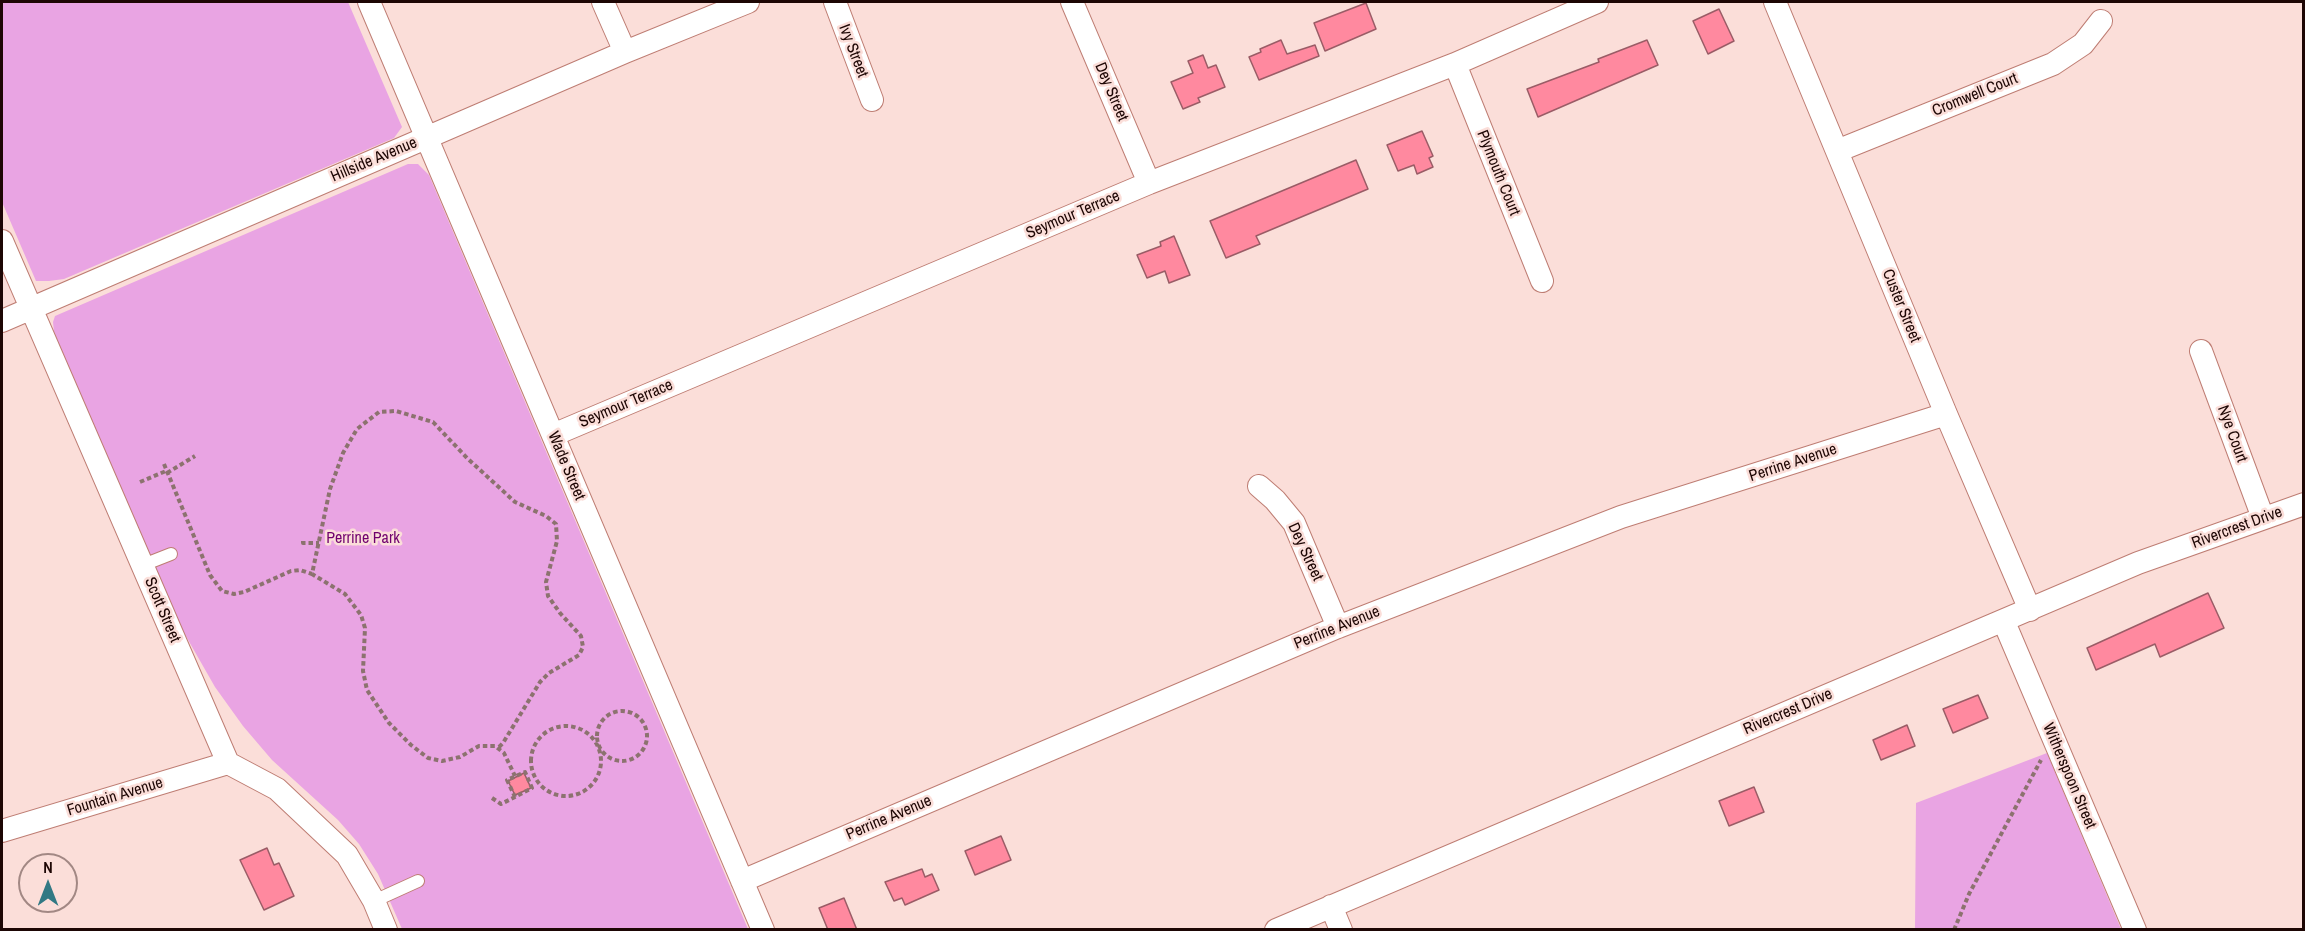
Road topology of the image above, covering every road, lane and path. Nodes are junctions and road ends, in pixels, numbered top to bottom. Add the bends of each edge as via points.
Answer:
1 (369, 2) edge
2 (603, 2) edge
3 (748, 2) edge
4 (835, 2) edge
5 (1072, 2) edge
6 (1597, 2) edge
7 (1775, 2) edge
8 (2101, 21) dead end
9 (625, 52) junction
10 (1455, 64) junction
11 (872, 100) dead end
12 (428, 137) junction
13 (1837, 151) junction
14 (1149, 183) junction
15 (2, 241) edge
16 (1542, 281) dead end
17 (30, 308) junction
18 (2, 321) edge
19 (2201, 351) dead end
20 (1946, 414) junction
21 (553, 435) junction
22 (195, 456) dead end
23 (164, 464) dead end
24 (167, 472) junction
25 (140, 482) dead end
26 (1259, 486) dead end
27 (2304, 504) edge
28 (2263, 518) junction
29 (303, 541) dead end
30 (319, 543) junction
31 (171, 554) dead end
32 (143, 565) junction
33 (312, 574) junction
34 (2030, 610) junction
35 (2004, 622) junction
36 (1338, 627) junction
37 (499, 747) junction
38 (599, 747) junction
39 (2042, 759) dead end
40 (228, 763) junction
41 (515, 776) junction
42 (535, 777) junction
43 (529, 780) junction
44 (514, 797) junction
45 (492, 798) dead end
46 (2, 831) edge
47 (418, 881) dead end
48 (742, 881) junction
49 (374, 901) junction
50 (1332, 906) junction
51 (386, 930) edge
52 (763, 930) edge
53 (1276, 930) edge
54 (1341, 930) edge
55 (1954, 930) edge
56 (2135, 930) edge

1 - 12 street, Wade Street
2 - 9 street
3 - 9 street, Hillside Avenue
4 - 11 street, Ivy Street
5 - 14 street, Dey Street
6 - 10 street, Seymour Terrace
7 - 13 street, Custer Street
8 - 13 street, Cromwell Court via 2083,44 2053,64
9 - 12 street, Hillside Avenue
10 - 14 street, Seymour Terrace
10 - 16 street, Plymouth Court
12 - 17 street, Hillside Avenue
12 - 21 street, Wade Street
13 - 20 street, Custer Street
14 - 21 street, Seymour Terrace
15 - 17 street, Scott Street
17 - 18 street, Hillside Avenue
17 - 32 street, Scott Street
19 - 28 street, Nye Court
20 - 34 street, Custer Street
20 - 36 street, Perrine Avenue via 1622,517
21 - 48 street, Wade Street
22 - 24 path
23 - 24 path
24 - 25 path
24 - 33 path via 210,575 222,591 244,592 291,571
26 - 36 street, Dey Street via 1294,523
27 - 28 street, Rivercrest Drive
28 - 34 street, Rivercrest Drive via 2138,563
29 - 30 path
30 - 33 path
30 - 37 path via 330,489 350,438 372,415 386,410 433,422 515,502 552,519 557,534 547,573 548,596 581,636 583,647 579,655 540,682
31 - 32 lane
32 - 40 street, Scott Street
33 - 37 path via 345,594 361,615 367,690 389,723 411,745 428,758 442,761 460,758 479,746
34 - 35 street, Rivercrest Drive
35 - 50 street, Rivercrest Drive
35 - 56 street, Witherspoon Street
36 - 48 street, Perrine Avenue
37 - 41 path
38 - 38 path via 600,724 618,711 639,717 646,727 645,749 637,757 616,761
38 - 42 path via 601,768 591,787 582,793 550,793
38 - 42 path via 584,730 573,726 551,729 542,735 531,755
39 - 55 path via 1974,883
40 - 46 street, Fountain Avenue
40 - 49 street via 277,789 347,855
41 - 43 path via 525,772
41 - 44 path via 507,780
42 - 43 path
43 - 44 path via 532,788
44 - 45 path via 501,804
47 - 49 lane
48 - 52 street, Wade Street
49 - 51 street
50 - 53 street, Rivercrest Drive
50 - 54 street

